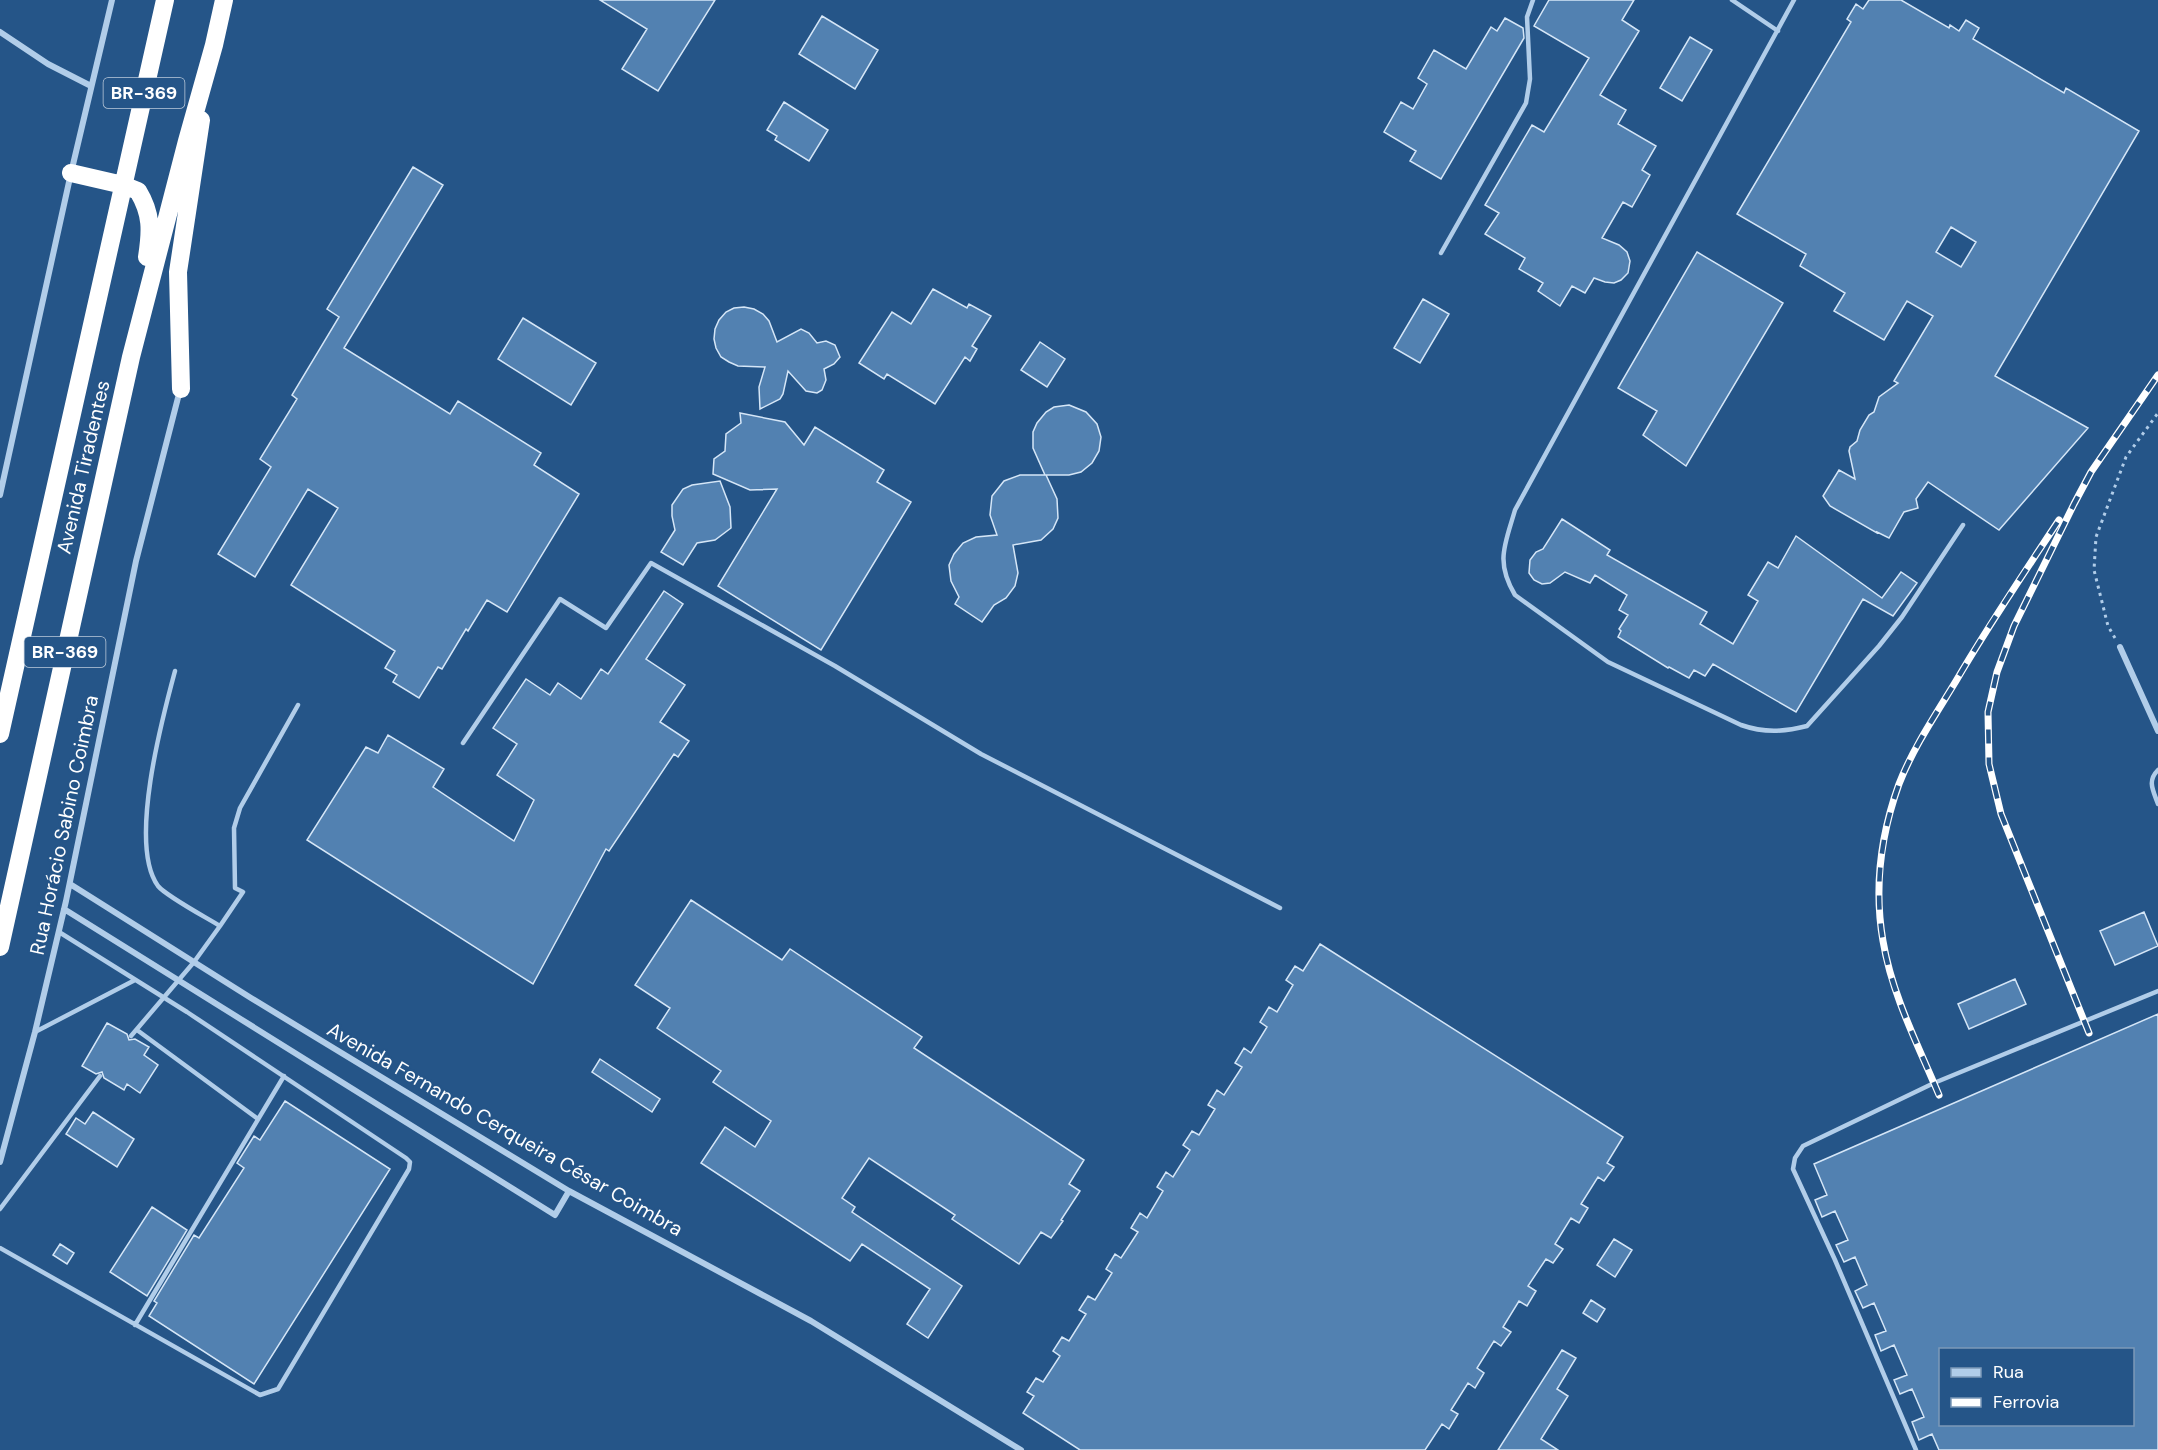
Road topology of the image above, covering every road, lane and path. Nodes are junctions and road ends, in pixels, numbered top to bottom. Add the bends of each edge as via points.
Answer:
1 (112, 0) edge
2 (165, 0) edge
3 (224, 0) edge
4 (1533, 0) edge
5 (1731, 0) edge
6 (1794, 0) edge
7 (1778, 31) junction
8 (0, 32) edge
9 (205, 78) junction
10 (91, 86) junction
11 (71, 173) junction
12 (123, 185) junction
13 (1441, 253) dead end
14 (131, 357) junction
15 (181, 389) joint
16 (2158, 413) edge
17 (0, 495) edge
18 (1963, 525) dead end
19 (2120, 647) joint
20 (175, 671) dead end
21 (298, 705) dead end
22 (2158, 731) edge
23 (0, 734) edge
24 (463, 743) dead end
25 (2158, 770) edge
26 (2158, 804) edge
27 (70, 884) junction
28 (1280, 908) dead end
29 (64, 909) junction
30 (220, 926) junction
31 (59, 932) junction
32 (0, 947) edge
33 (194, 962) junction
34 (135, 980) junction
35 (178, 980) junction
36 (2158, 991) edge
37 (164, 998) junction
38 (137, 1029) junction
39 (35, 1032) junction
40 (130, 1036) dead end
41 (100, 1076) dead end
42 (284, 1076) junction
43 (258, 1119) junction
44 (0, 1162) edge
45 (569, 1191) junction
46 (0, 1209) edge
47 (0, 1248) edge
48 (135, 1325) junction
49 (1021, 1450) edge
50 (1916, 1450) edge

1 - 10 street
2 - 12 highway, Avenida Tiradentes / BR-369
3 - 9 highway, Avenida Tiradentes / BR-369
4 - 13 lane via 1527,16 1530,79 1526,104
5 - 7 lane
6 - 7 lane
7 - 18 lane via 1515,510 1502,556 1506,580 1515,595 1608,662 1741,725 1756,730 1791,730 1807,726 1879,646
8 - 10 street via 48,64
9 - 14 highway, Avenida Tiradentes / BR-369
9 - 15 highway via 200,139 178,272
10 - 11 street
11 - 12 highway
11 - 17 street
12 - 14 highway via 138,191 149,214 150,237
12 - 23 highway, Avenida Tiradentes / BR-369
14 - 32 highway, Avenida Tiradentes / BR-369
15 - 27 street, Rua Horácio Sabino Coimbra via 136,561
16 - 19 path via 2126,457 2096,537 2094,570 2108,626
19 - 22 street
20 - 30 lane via 147,803 148,864 160,889
21 - 30 lane via 240,808 234,828 235,888 243,892
24 - 28 lane via 560,599 606,628 651,563 835,666 981,754
25 - 26 lane via 2151,786
27 - 29 street, Rua Horácio Sabino Coimbra
27 - 33 street, Avenida Fernando Cerqueira César Coimbra
29 - 31 street, Rua Horácio Sabino Coimbra
29 - 35 street
30 - 33 lane
31 - 34 lane
31 - 39 street, Rua Horácio Sabino Coimbra
33 - 35 lane
33 - 45 street, Avenida Fernando Cerqueira César Coimbra
34 - 37 lane
34 - 39 lane
35 - 37 lane
35 - 45 street via 555,1215
36 - 50 lane via 1935,1083 1803,1146 1795,1158 1793,1169
37 - 38 lane
37 - 42 lane
38 - 40 lane
38 - 43 lane
39 - 44 street, Rua Horácio Sabino Coimbra
41 - 46 lane
42 - 43 lane
42 - 48 lane via 410,1162 290,1369 278,1389 260,1395
43 - 48 lane
45 - 49 street, Avenida Fernando Cerqueira César Coimbra via 811,1322
47 - 48 lane

